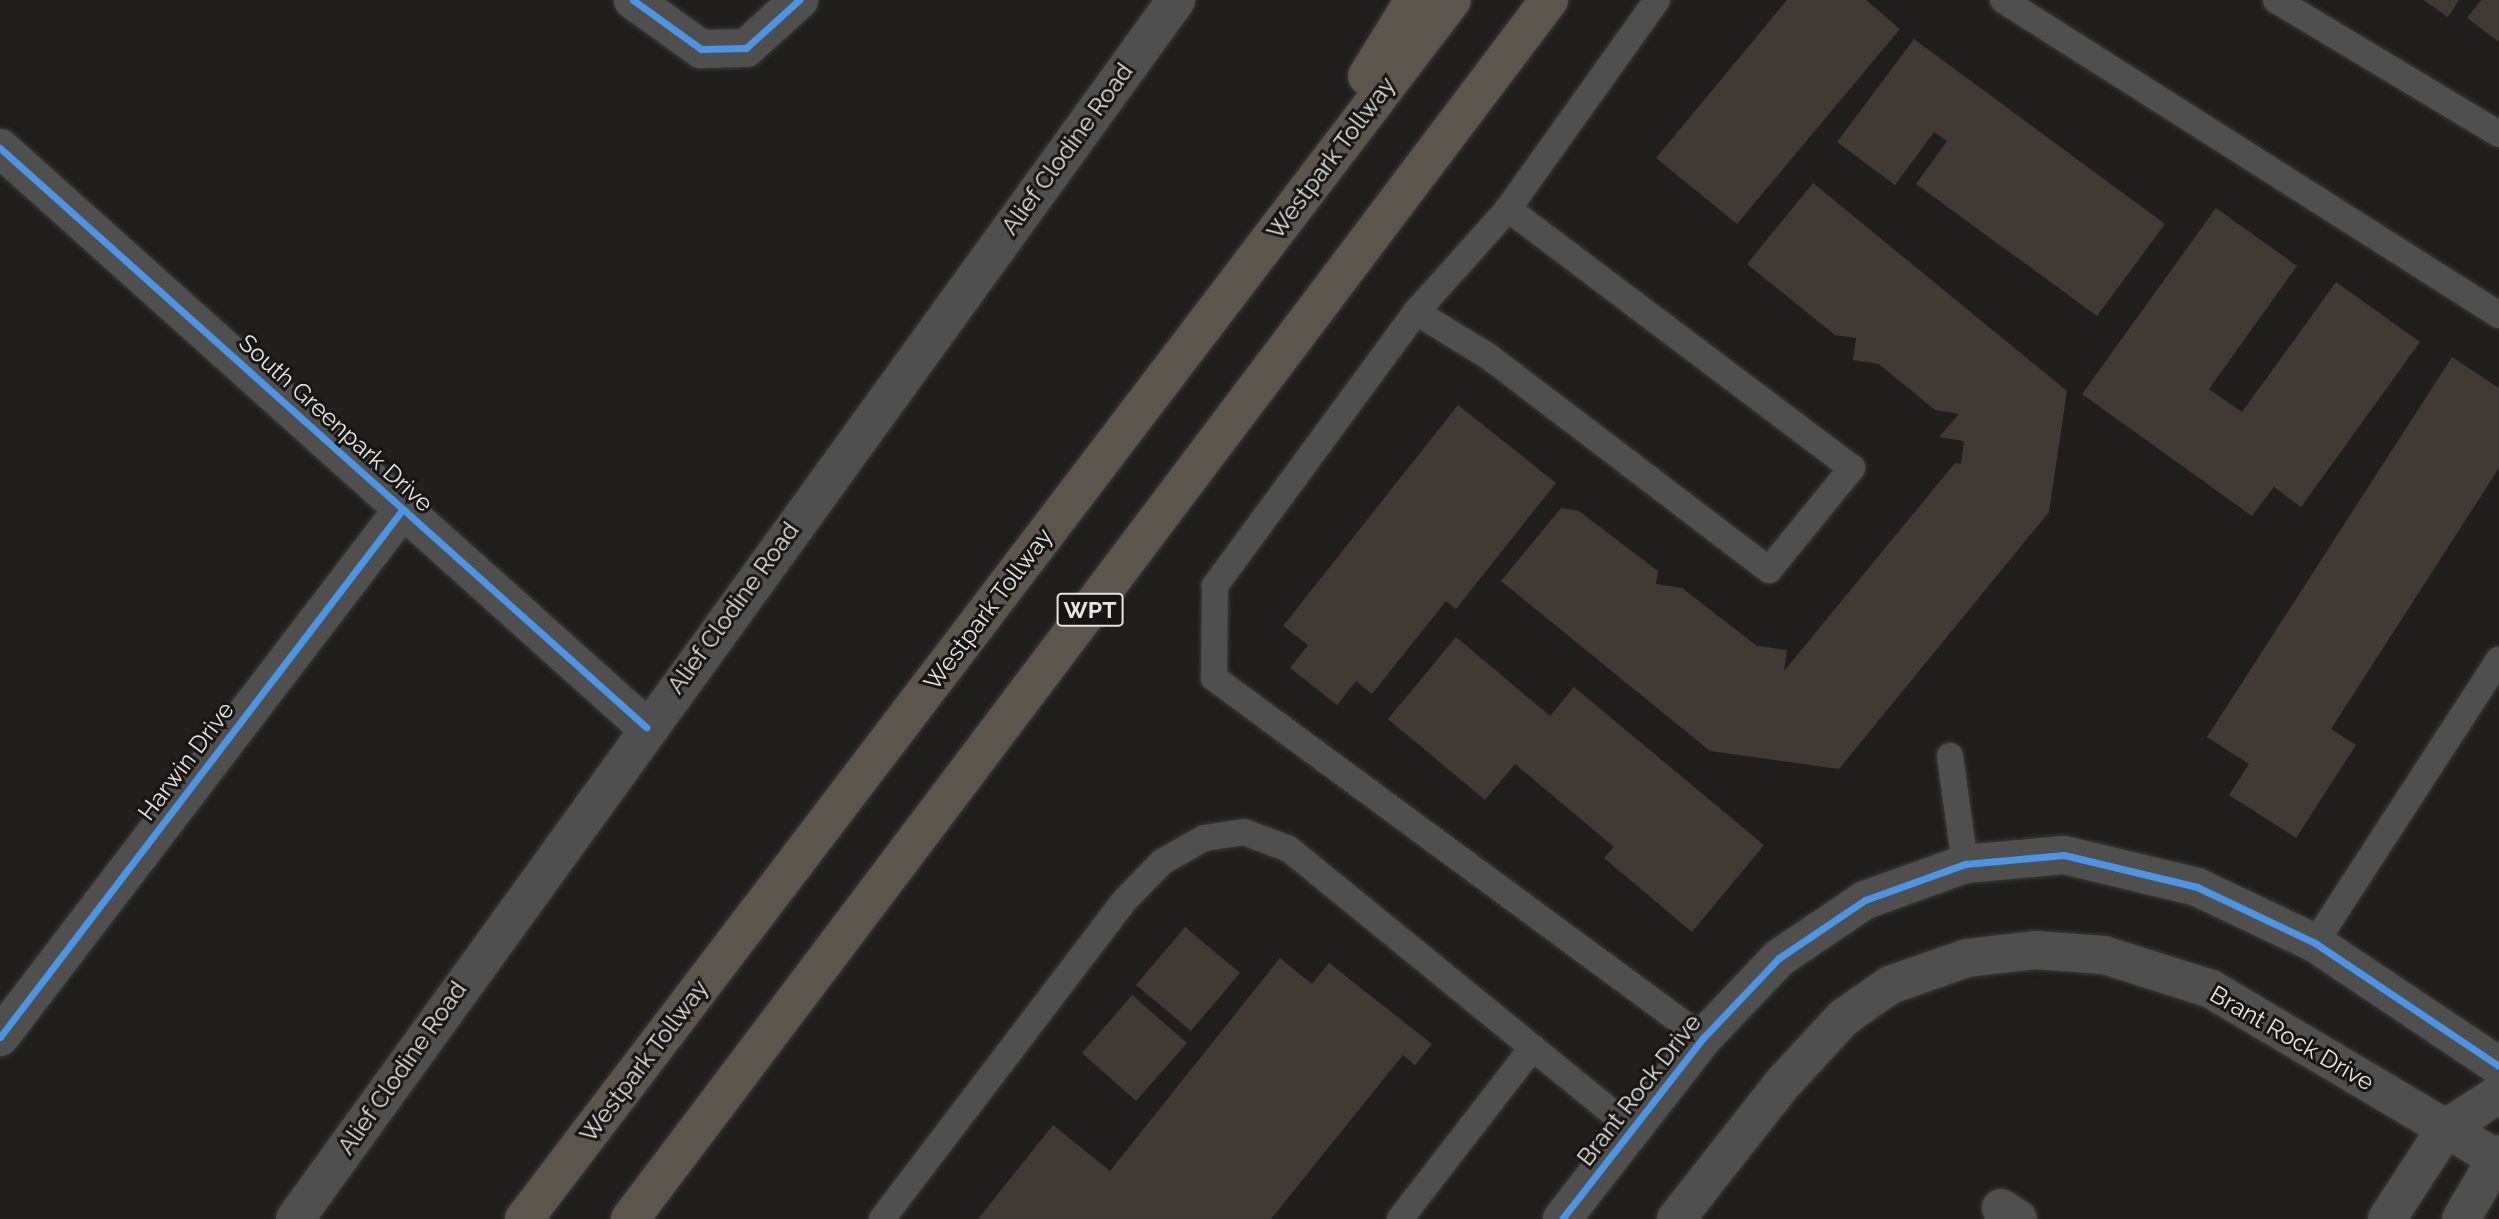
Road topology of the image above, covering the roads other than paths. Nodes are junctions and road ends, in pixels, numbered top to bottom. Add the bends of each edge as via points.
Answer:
1 (632, 0) edge
2 (799, 0) edge
3 (1176, 0) edge
4 (1414, 0) edge
5 (1452, 0) edge
6 (1549, 0) edge
7 (1657, 0) edge
8 (2003, 0) edge
9 (2276, 0) edge
10 (2499, 134) edge
11 (0, 148) edge
12 (1508, 209) junction
13 (1250, 265) junction
14 (1416, 312) junction
15 (2499, 315) edge
16 (403, 509) junction
17 (2499, 660) edge
18 (646, 727) junction
19 (1950, 756) dead end
20 (1965, 864) junction
21 (2315, 943) junction
22 (0, 1037) edge
23 (1703, 1038) junction
24 (1533, 1047) junction
25 (2499, 1066) edge
26 (2499, 1094) edge
27 (2446, 1128) junction
28 (1632, 1129) junction
29 (2499, 1158) edge
30 (295, 1219) edge
31 (524, 1219) edge
32 (630, 1219) edge
33 (882, 1219) edge
34 (1400, 1219) edge
35 (1562, 1219) edge
36 (1676, 1219) edge
37 (2388, 1219) edge
38 (2461, 1219) edge

1 - 2 street via 701,49 746,48
3 - 18 street, Alief Clodine Road
4 - 13 highway
5 - 13 highway, Westpark Tollway
6 - 32 highway, WPT
7 - 12 lane
8 - 15 lane
9 - 10 lane
11 - 16 street, South Greenpark Drive
12 - 14 lane
12 - 14 lane via 1852,468 1769,570 1488,356
13 - 31 highway, Westpark Tollway
14 - 23 lane via 1215,586 1214,678
16 - 18 street, South Greenpark Drive
16 - 22 street, Harwin Drive
17 - 21 lane
18 - 30 street, Alief Clodine Road
19 - 20 lane
20 - 21 street, Brant Rock Drive via 2064,855 2197,887
20 - 23 street, Brant Rock Drive via 1866,900 1779,958
21 - 25 street, Brant Rock Drive
23 - 28 street, Brant Rock Drive
24 - 28 lane
24 - 33 lane via 1289,849 1244,832 1204,838 1161,862 1124,901
24 - 34 lane
26 - 27 street
27 - 29 street, Brant Rock Drive
27 - 36 street, Brant Rock Drive via 2211,989 2104,956 2035,950 1980,956 1890,985 1843,1018 1784,1082
27 - 37 street
28 - 35 street, Brant Rock Drive
29 - 38 street

